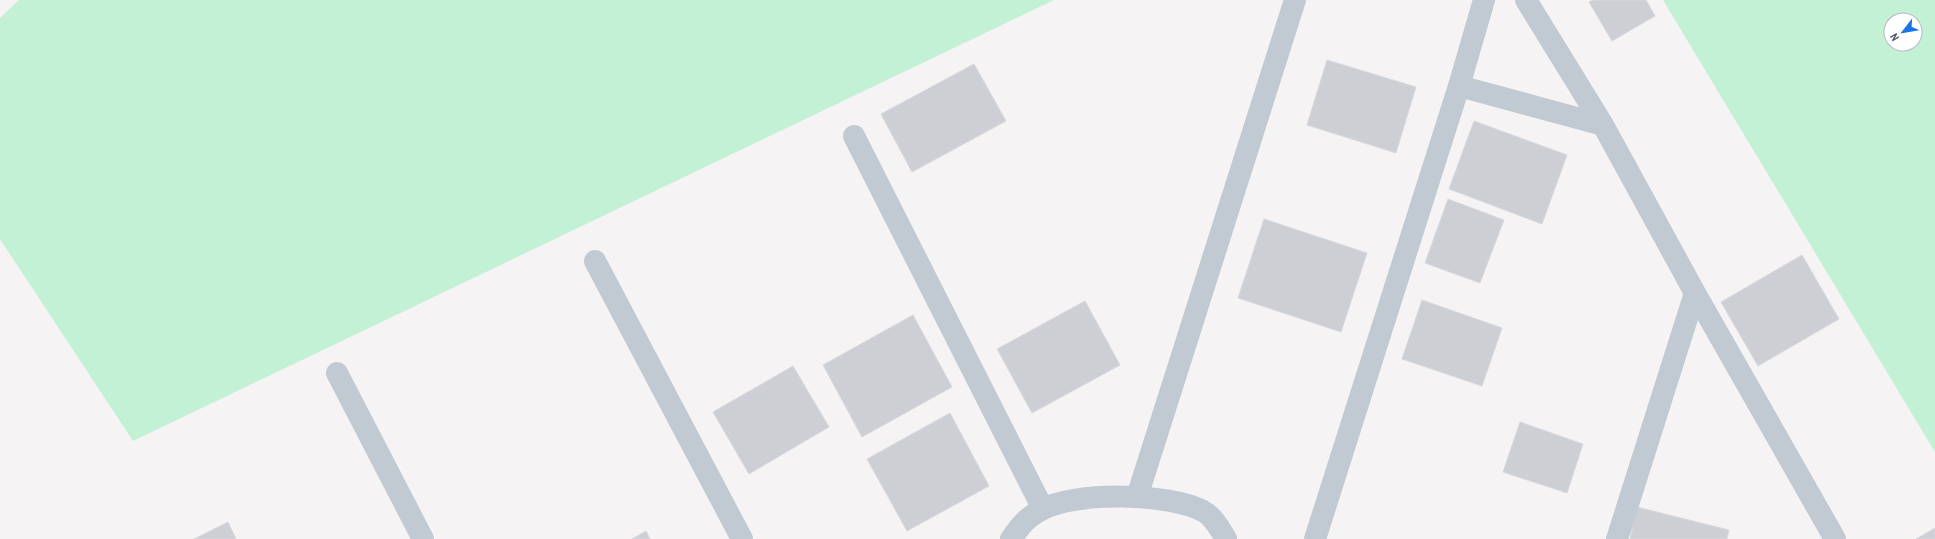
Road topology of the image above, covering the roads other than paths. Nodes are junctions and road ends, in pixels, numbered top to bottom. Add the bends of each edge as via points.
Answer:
1 (1295, 0) edge
2 (1484, 0) edge
3 (1526, 0) edge
4 (1460, 86) junction
5 (1604, 125) junction
6 (854, 136) dead end
7 (595, 261) dead end
8 (1696, 293) junction
9 (337, 373) dead end
10 (1137, 497) junction
11 (1042, 509) junction
12 (423, 539) edge
13 (742, 539) edge
14 (1011, 539) edge
15 (1226, 539) edge
16 (1315, 539) edge
17 (1617, 539) edge
18 (1835, 539) edge

1 - 10 street
2 - 4 street
3 - 5 street
4 - 5 street
4 - 16 street
5 - 8 street
6 - 11 street
7 - 13 street
8 - 17 street
8 - 18 street
9 - 12 street
10 - 11 street via 1066,500
10 - 15 street via 1188,505 1204,512 1217,524
11 - 14 street via 1024,520

